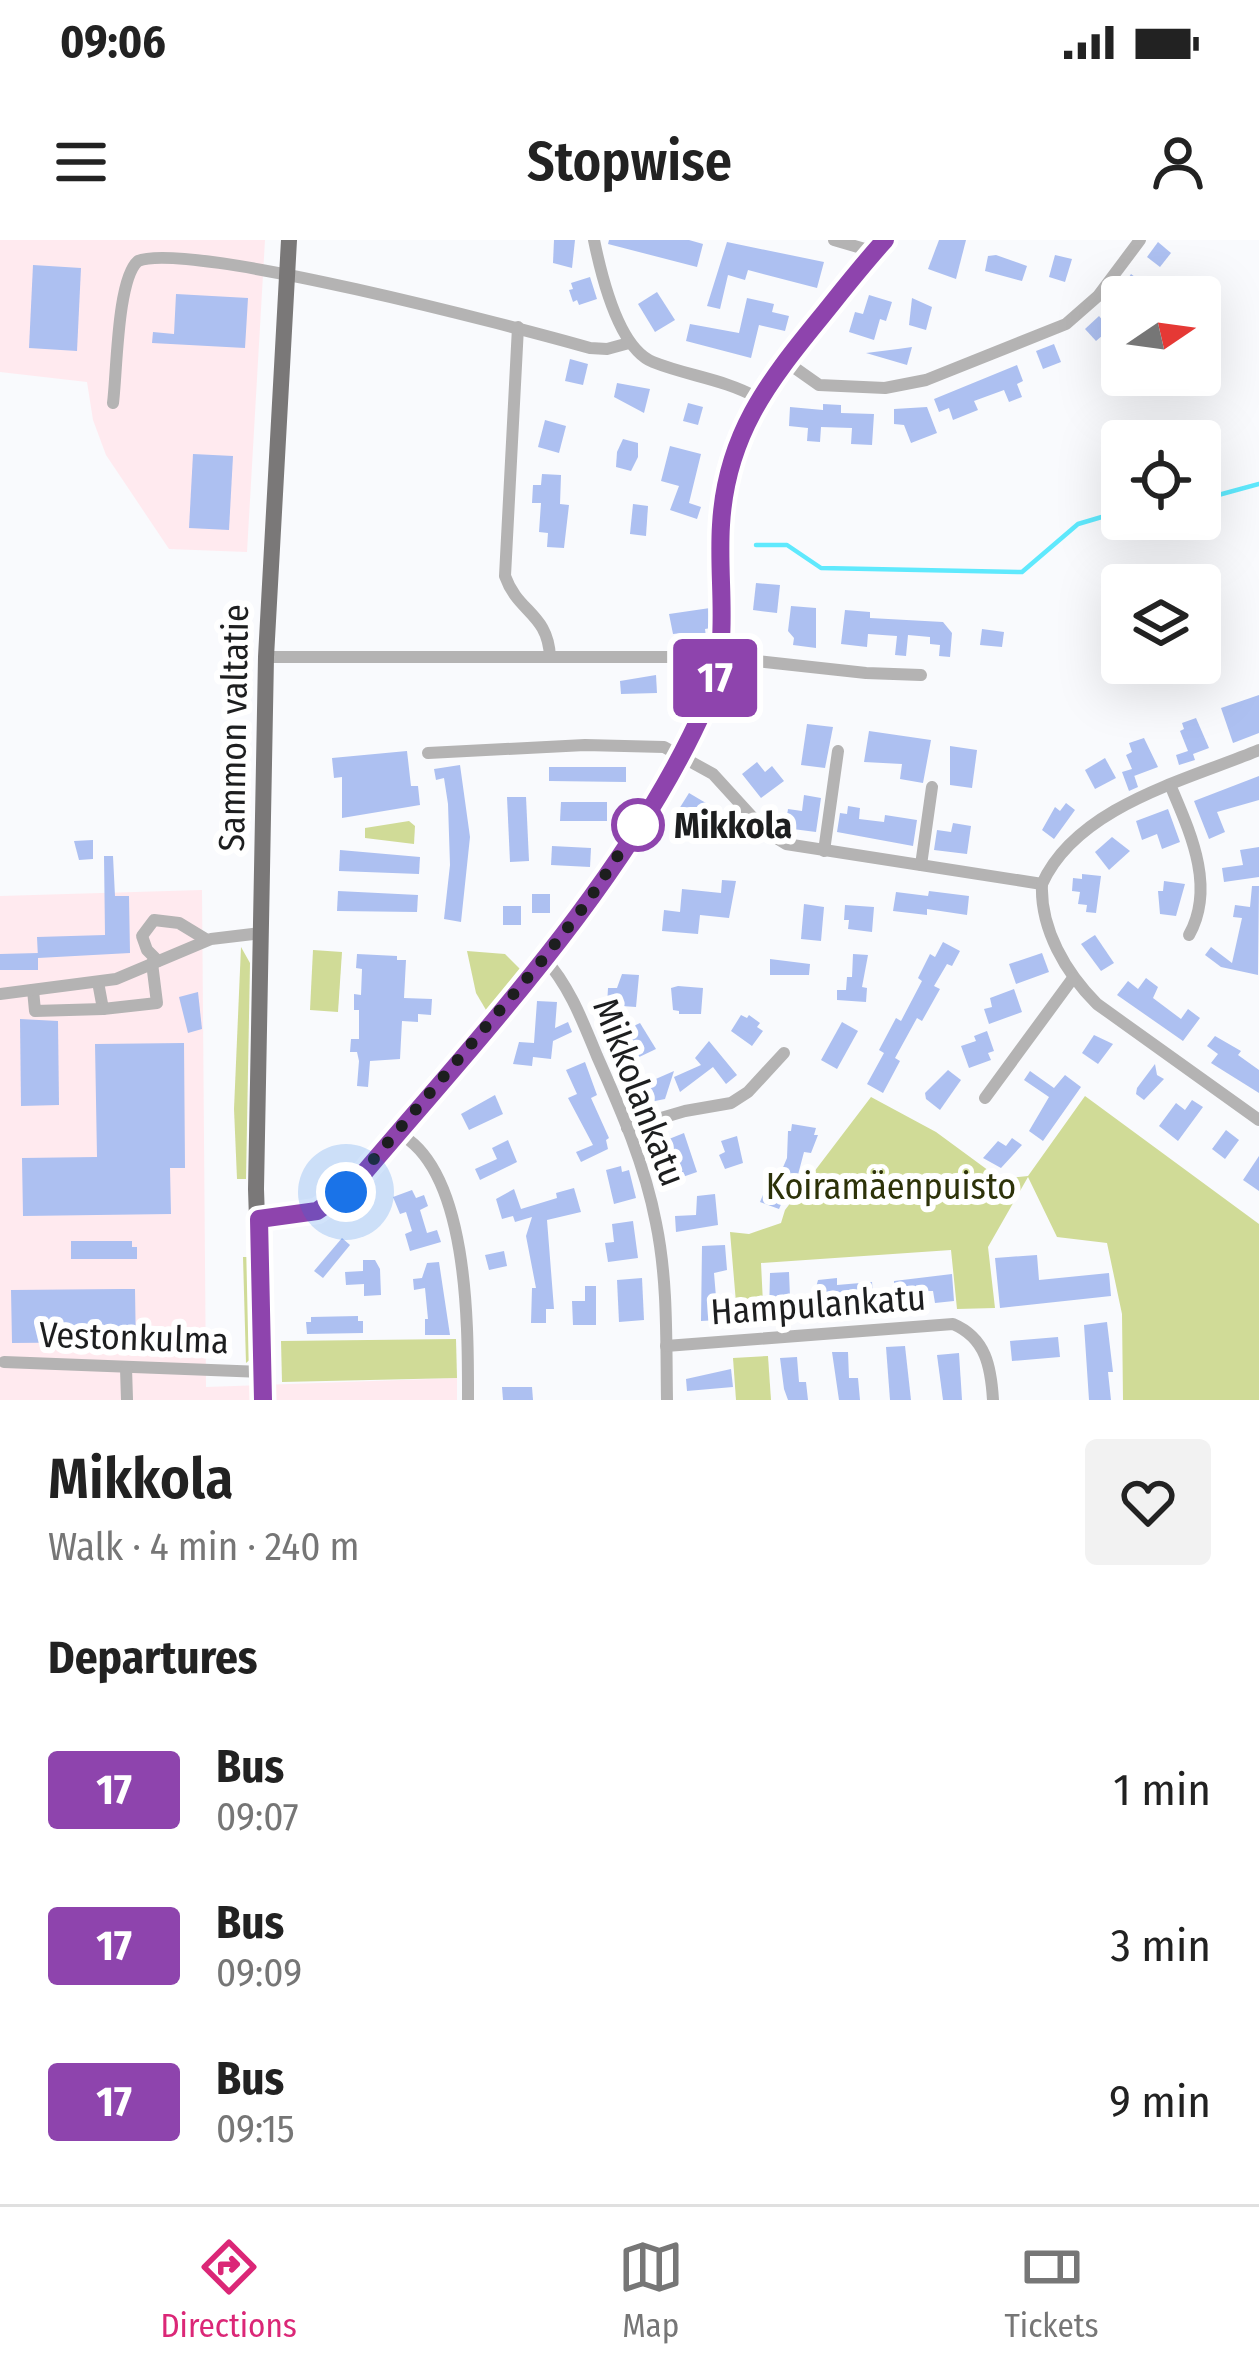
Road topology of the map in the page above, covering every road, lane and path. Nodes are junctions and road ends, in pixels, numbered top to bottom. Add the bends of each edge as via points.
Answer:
1 (289, 240) edge
2 (594, 240) edge
3 (834, 240) edge
4 (885, 240) edge
5 (1134, 241) edge
6 (175, 246) edge
7 (874, 252) junction
8 (287, 265) junction
9 (518, 327) junction
10 (629, 343) junction
11 (785, 361) junction
12 (758, 398) junction
13 (113, 403) dead end
14 (266, 657) junction
15 (550, 657) junction
16 (720, 657) junction
17 (921, 675) dead end
18 (1259, 750) edge
19 (838, 751) dead end
20 (428, 754) dead end
21 (679, 754) junction
22 (932, 787) dead end
23 (1171, 787) junction
24 (824, 851) junction
25 (921, 865) junction
26 (1042, 884) junction
27 (261, 933) junction
28 (1190, 935) dead end
29 (207, 940) junction
30 (544, 958) junction
31 (155, 962) junction
32 (1073, 978) junction
33 (98, 982) junction
34 (33, 990) junction
35 (0, 994) edge
36 (103, 1009) junction
37 (784, 1054) dead end
38 (985, 1097) dead end
39 (1259, 1120) edge
40 (628, 1128) junction
41 (398, 1133) junction
42 (259, 1219) junction
43 (666, 1346) junction
44 (4, 1362) dead end
45 (126, 1368) junction
46 (262, 1372) junction
47 (127, 1400) edge
48 (263, 1400) edge
49 (468, 1400) edge
50 (667, 1400) edge
51 (993, 1400) edge

1 - 8 main road, Sammon valtatie
2 - 10 street
3 - 7 street
4 - 7 street
5 - 11 street via 1097,296 1066,324 911,385 819,385
6 - 8 street
6 - 13 street via 139,261 125,279
7 - 11 street
8 - 9 street
8 - 14 main road, Sammon valtatie
9 - 10 street via 599,350
9 - 15 street via 505,576 515,600 545,628
10 - 12 street via 654,363
11 - 12 street
12 - 16 street via 723,504
14 - 15 street
14 - 27 main road, Sammon valtatie
15 - 16 street
16 - 17 street
16 - 21 street via 708,701
18 - 23 street
19 - 24 street
20 - 21 street via 602,745
21 - 24 street via 728,785 771,836
21 - 30 street via 611,868
22 - 25 street
23 - 26 street via 1100,818
23 - 28 street via 1200,879
24 - 25 street
25 - 26 street
26 - 32 street via 1053,937
27 - 29 street
27 - 42 main road, Sammon valtatie
29 - 31 street
29 - 31 street via 179,923 154,920 142,944
30 - 40 street, Mikkolankatu via 563,982
30 - 41 street
31 - 33 street
31 - 36 street via 158,1003
32 - 38 street
32 - 39 street via 1097,1004
33 - 34 street
33 - 36 street
34 - 35 street
34 - 36 street via 35,1011
37 - 40 street via 731,1103
40 - 43 street, Mikkolankatu via 658,1229
41 - 42 street via 332,1203
41 - 49 street via 425,1156 460,1247
42 - 46 main road, Sammon valtatie
43 - 50 street, Mikkolankatu
43 - 51 street, Hampulankatu via 953,1324 982,1346
44 - 45 street, Vestonkulma
45 - 46 street, Vestonkulma
45 - 47 street
46 - 48 main road, Sammon valtatie

